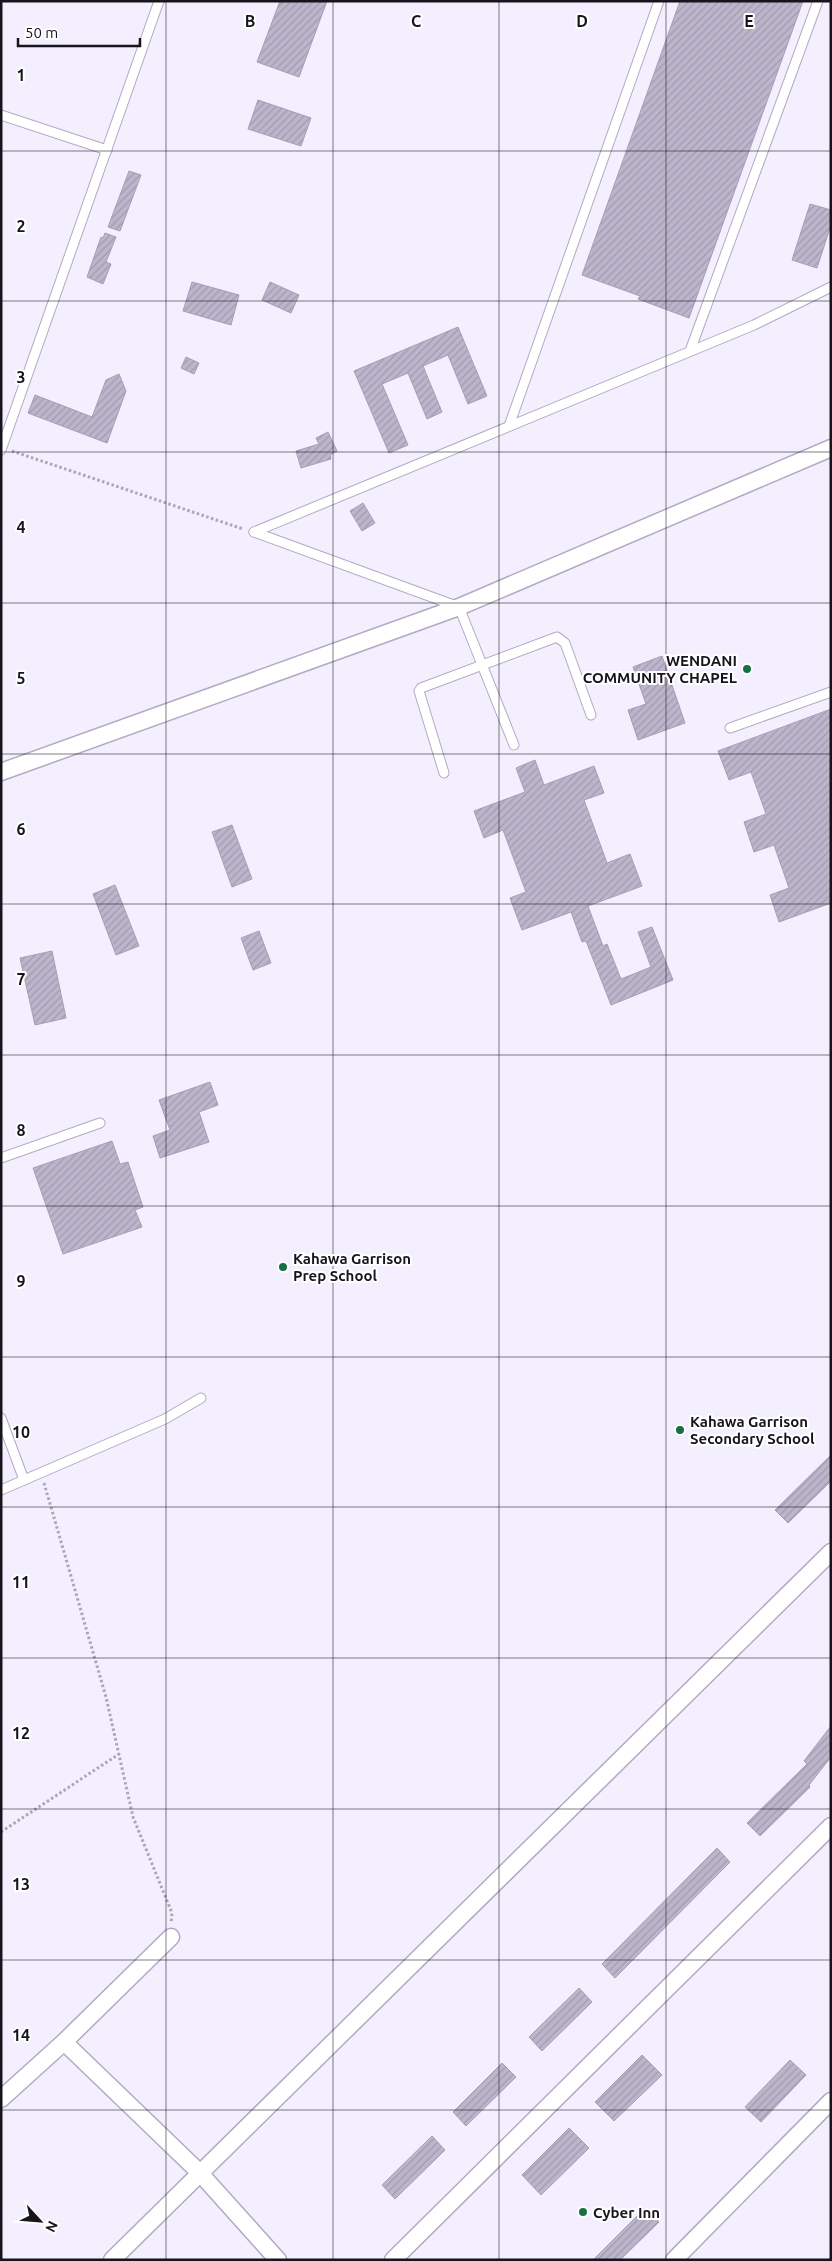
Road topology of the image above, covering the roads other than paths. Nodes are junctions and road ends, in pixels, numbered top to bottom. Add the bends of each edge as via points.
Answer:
1 (159, 1) edge
2 (659, 1) edge
3 (818, 1) edge
4 (1, 115) edge
5 (107, 150) junction
6 (831, 288) edge
7 (690, 351) junction
8 (509, 426) junction
9 (831, 448) edge
10 (2, 449) edge
11 (459, 607) junction
12 (481, 664) junction
13 (831, 692) edge
14 (591, 715) dead end
15 (730, 728) dead end
16 (514, 745) dead end
17 (1, 772) edge
18 (444, 773) dead end
19 (100, 1123) dead end
20 (1, 1158) edge
21 (201, 1398) dead end
22 (1, 1418) edge
23 (24, 1480) junction
24 (1, 1490) edge
25 (831, 1552) edge
26 (831, 1826) edge
27 (171, 1937) road end
28 (64, 2042) junction
29 (1, 2099) edge
30 (831, 2101) edge
31 (199, 2172) junction
32 (112, 2260) edge
33 (278, 2260) edge
34 (393, 2260) edge
35 (674, 2260) edge

1 - 5 lane
2 - 8 lane
3 - 7 lane
4 - 5 lane
5 - 10 lane
6 - 7 lane
7 - 8 lane
8 - 11 lane via 254,532
9 - 11 street
11 - 12 lane
11 - 17 street
12 - 14 lane via 557,637 565,642
12 - 16 lane
12 - 18 lane via 419,691
13 - 15 lane
19 - 20 lane
21 - 23 lane via 165,1419
22 - 23 lane
23 - 24 lane
25 - 31 street
26 - 34 street
27 - 28 street
28 - 29 street
28 - 31 street
30 - 35 street
31 - 32 street
31 - 33 street

